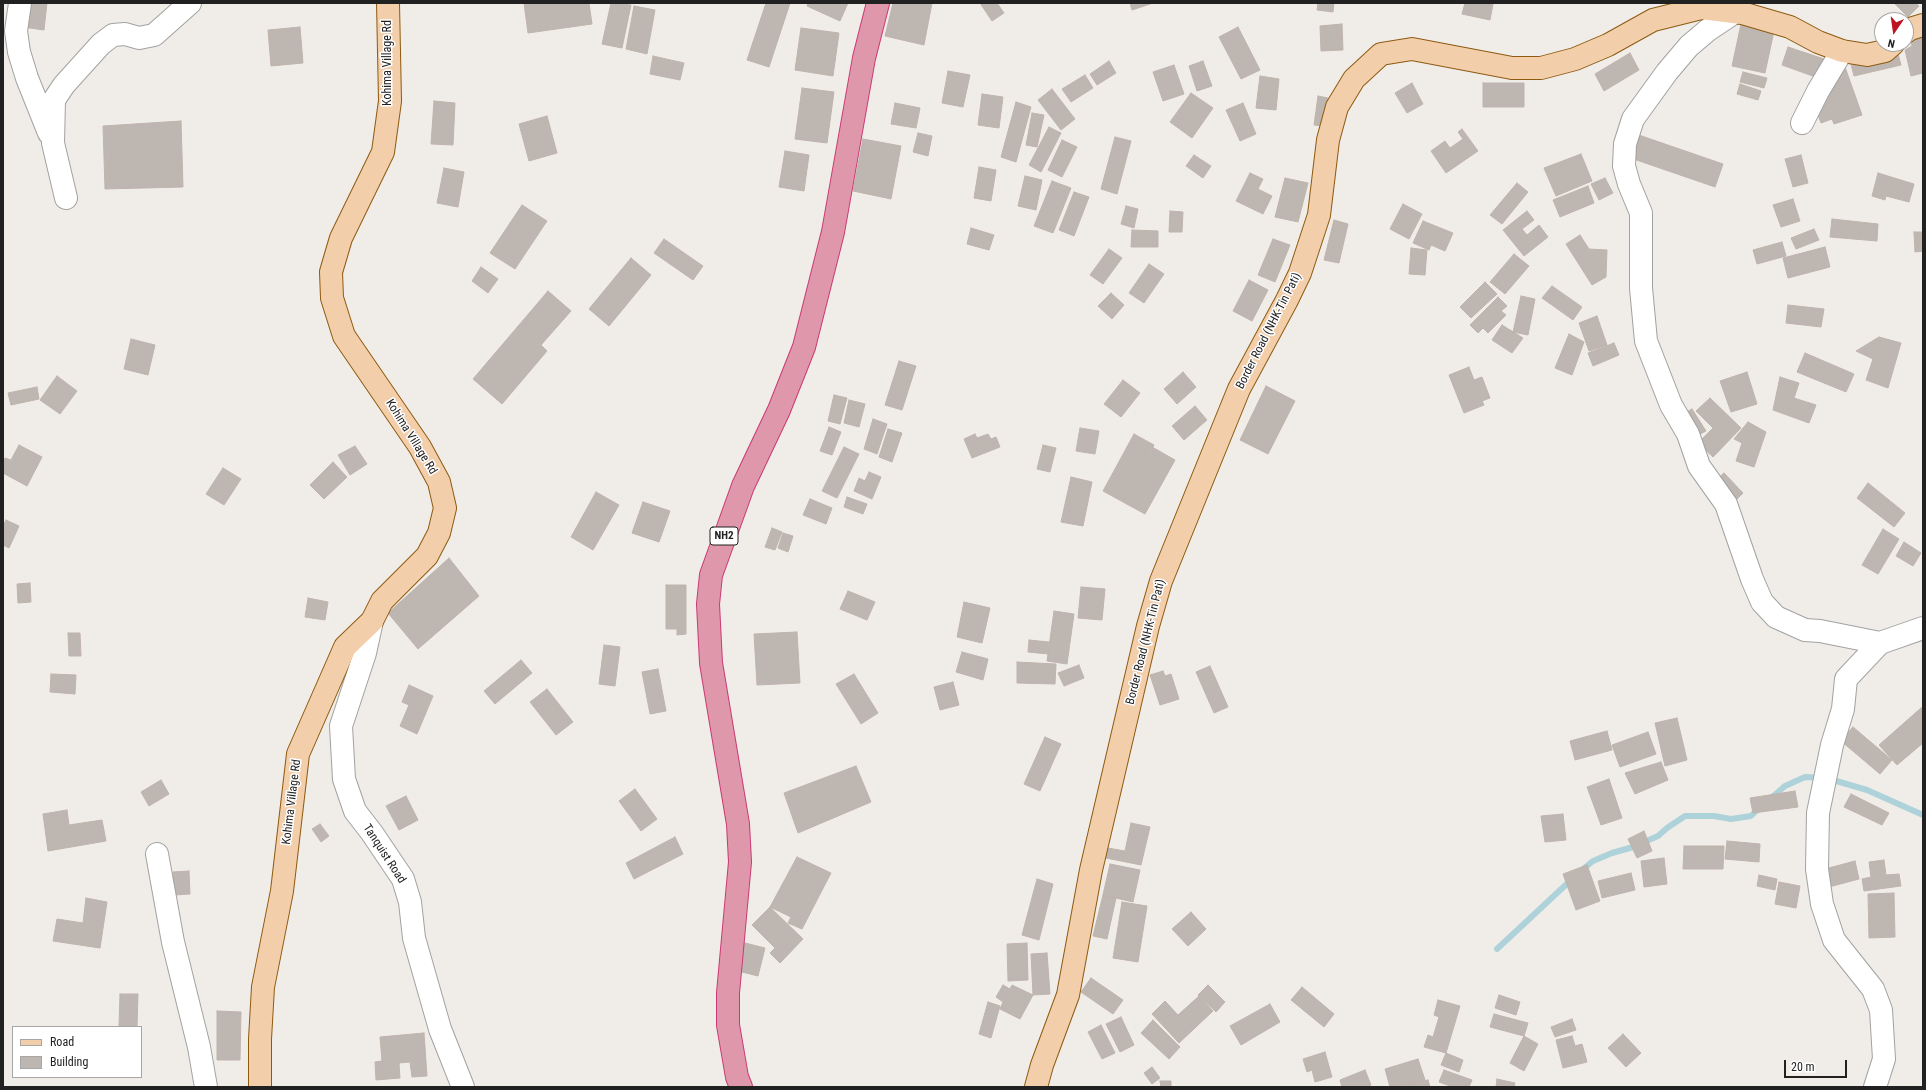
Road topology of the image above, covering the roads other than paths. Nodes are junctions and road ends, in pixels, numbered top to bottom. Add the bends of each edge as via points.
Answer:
1 (20, 3) edge
2 (190, 3) edge
3 (388, 3) edge
4 (878, 3) edge
5 (1735, 12) junction
6 (1842, 51) junction
7 (1880, 52) edge
8 (1802, 123) dead end
9 (53, 143) junction
10 (66, 198) dead end
11 (372, 621) junction
12 (1923, 628) edge
13 (1880, 643) junction
14 (157, 854) dead end
15 (739, 1084) edge
16 (206, 1087) edge
17 (260, 1087) edge
18 (463, 1087) edge
19 (1036, 1087) edge
20 (1875, 1087) edge

1 - 9 street via 16,31 19,52
2 - 9 street via 154,35 139,38 125,34 113,35 101,44 54,100
3 - 11 main road, Kohima Village Rd via 390,101 383,152 340,238 331,272 332,298 344,336 420,447 439,482 445,508 439,533 427,556 382,601
4 - 15 highway, NH2 via 864,58 834,232 804,346 779,410 744,486 711,575 708,604 711,663 738,824 740,862 728,993 728,1025
5 - 6 main road, Border Road (NHK-Tin Pati) via 1790,27
5 - 13 street via 1689,46 1667,72 1633,119 1625,144 1624,166 1641,213 1641,288 1646,340 1671,405 1688,434 1699,466 1726,504 1762,602 1776,617 1805,630
5 - 19 main road, Border Road (NHK-Tin Pati) via 1701,8 1653,20 1608,45 1574,59 1540,68 1512,68 1412,49 1381,54 1354,79 1335,114 1328,140 1319,215 1300,273 1239,389 1161,581 1148,626 1091,870 1068,995
6 - 7 main road, Border Road (NHK-Tin Pati) via 1867,55
6 - 8 street
9 - 10 street
11 - 17 main road, Kohima Village Rd via 345,647 298,754 282,891 263,987
11 - 18 street, Tanquist Road via 365,653 341,726 344,779 355,811 403,879 410,902 414,938 438,1022
12 - 13 street
13 - 20 street via 1846,679 1844,709 1828,764 1818,813 1817,869 1822,904 1834,940 1873,989 1880,1010 1884,1059
14 - 16 street via 173,942

